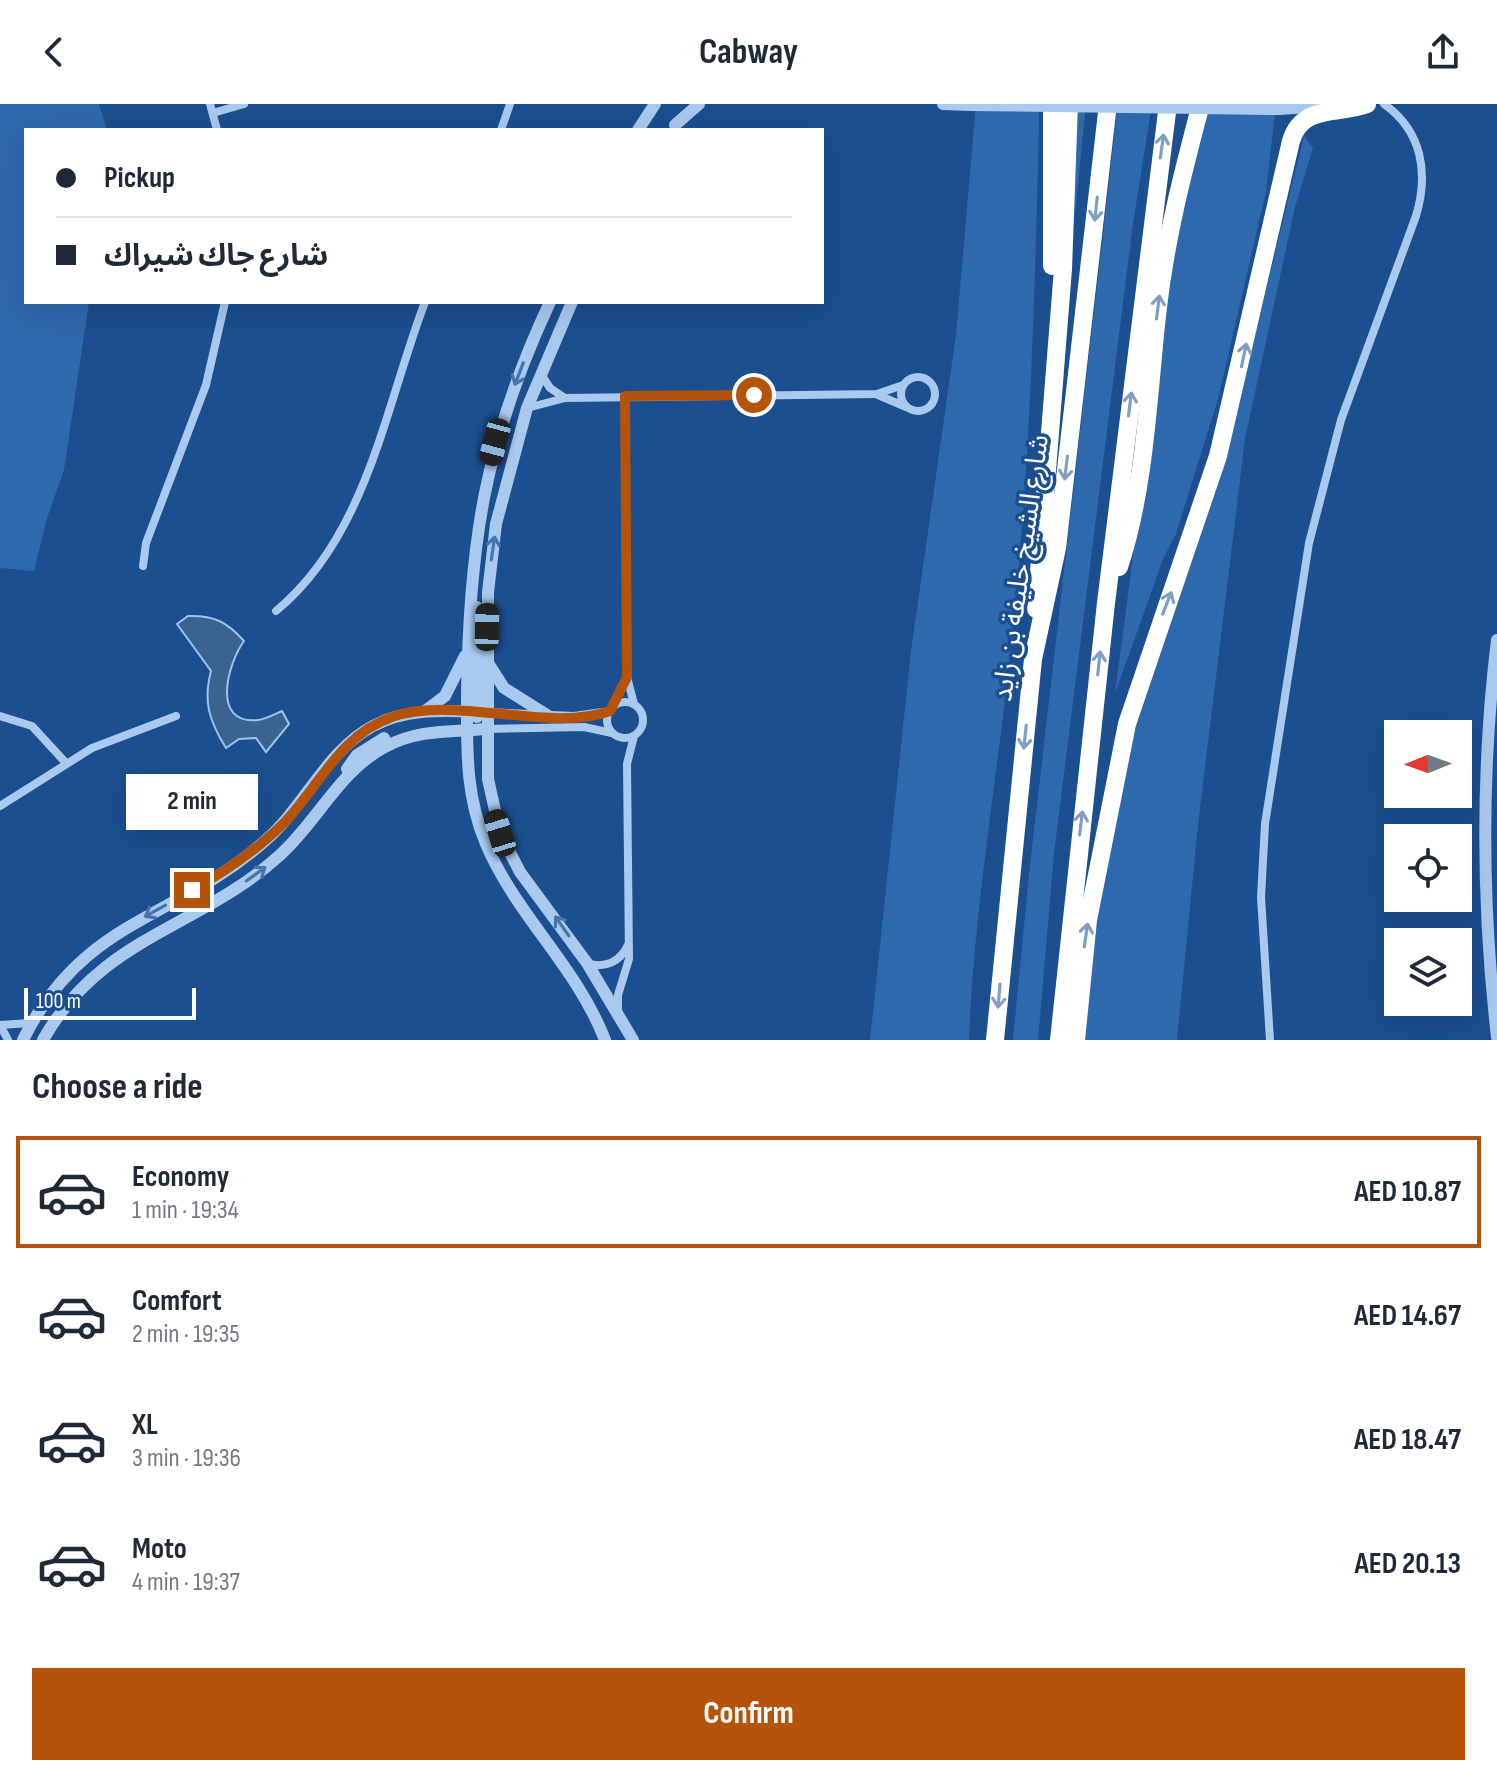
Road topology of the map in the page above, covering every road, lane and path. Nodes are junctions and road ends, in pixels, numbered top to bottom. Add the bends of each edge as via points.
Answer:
1 (244, 104) edge
2 (510, 104) edge
3 (655, 104) edge
4 (687, 104) edge
5 (699, 104) edge
6 (943, 104) edge
7 (1052, 104) edge
8 (1069, 104) edge
9 (1108, 104) edge
10 (1168, 104) edge
11 (1201, 104) edge
12 (1364, 104) edge
13 (1384, 104) edge
14 (971, 105) edge
15 (211, 108) edge
16 (1294, 110) edge
17 (216, 128) edge
18 (502, 128) edge
19 (639, 128) edge
20 (674, 128) edge
21 (225, 304) edge
22 (424, 304) edge
23 (549, 304) edge
24 (571, 304) edge
25 (541, 373) junction
26 (1053, 377) junction
27 (903, 385) junction
28 (877, 394) junction
29 (625, 396) junction
30 (565, 398) junction
31 (906, 407) junction
32 (527, 408) junction
33 (472, 562) junction
34 (143, 566) dead end
35 (1106, 603) junction
36 (276, 611) dead end
37 (1497, 640) edge
38 (468, 650) junction
39 (486, 654) junction
40 (1033, 659) junction
41 (627, 677) junction
42 (634, 704) junction
43 (611, 709) junction
44 (425, 711) junction
45 (547, 715) junction
46 (0, 716) edge
47 (176, 716) dead end
48 (475, 721) junction
49 (614, 734) junction
50 (634, 736) junction
51 (65, 762) junction
52 (627, 764) junction
53 (0, 806) edge
54 (628, 944) junction
55 (587, 963) junction
56 (593, 1012) junction
57 (619, 1014) junction
58 (31, 1023) junction
59 (0, 1025) edge
60 (1497, 1037) edge
61 (8, 1040) edge
62 (23, 1040) edge
63 (43, 1040) edge
64 (605, 1040) edge
65 (615, 1040) edge
66 (633, 1040) edge
67 (995, 1040) edge
68 (1059, 1040) edge
69 (1076, 1040) edge
70 (1270, 1040) edge

1 - 15 street
2 - 18 street
3 - 19 street
4 - 20 street
5 - 20 street
6 - 14 street
7 - 26 highway
8 - 26 highway
9 -> 40 highway, شارع الشيخ خليفة بن زايد via 1057,548
35 -> 10 highway
35 -> 11 highway via 1133,511 1166,249
12 - 16 highway via 1316,113
13 - 70 street via 1416,141 1422,189 1331,450 1309,543 1264,836 1262,934
14 - 16 street, bridge
15 - 17 street
69 -> 16 highway via 1088,920 1127,724 1211,483
21 - 34 street via 206,385 146,543
22 - 36 street via 353,509 299,593
23 -> 33 street via 495,442
24 - 25 street
25 - 30 street
25 - 32 street
26 - 40 highway
27 - 28 street
27 - 31 street
27 - 31 street via 912,377 925,377 936,392 928,408
28 - 29 street
28 - 31 street
29 - 30 street
29 - 41 street
30 - 32 street
39 -> 32 street via 495,535
33 - 38 street
33 - 48 street via 477,592
68 -> 35 highway
37 - 60 street via 1486,808
38 - 44 street via 448,691
38 - 48 street
39 - 45 street via 504,688
39 - 48 street
40 -> 67 highway, شارع الشيخ خليفة بن زايد
41 - 42 street
41 - 43 street
42 - 43 street via 623,702
42 - 50 street via 643,717
43 - 45 street via 582,716
43 - 49 street via 608,724
44 - 48 street
44 -> 58 street via 394,717 351,740 262,844 218,876 103,941 64,977
45 - 48 street
46 - 51 street via 32,726
47 - 51 street via 119,735
48 - 49 street via 584,727
55 -> 48 street via 520,872 500,833
48 - 56 street via 471,801 492,857
63 -> 48 street via 93,976 141,940 258,873 295,841 370,756 395,742
49 - 50 street
49 - 52 street
50 - 52 street
51 - 53 street
52 - 54 street
54 - 55 street via 612,963
54 - 57 street
55 - 57 street
56 - 64 street
56 - 65 street
57 - 66 street
58 - 59 street
58 - 62 street
59 - 61 street

